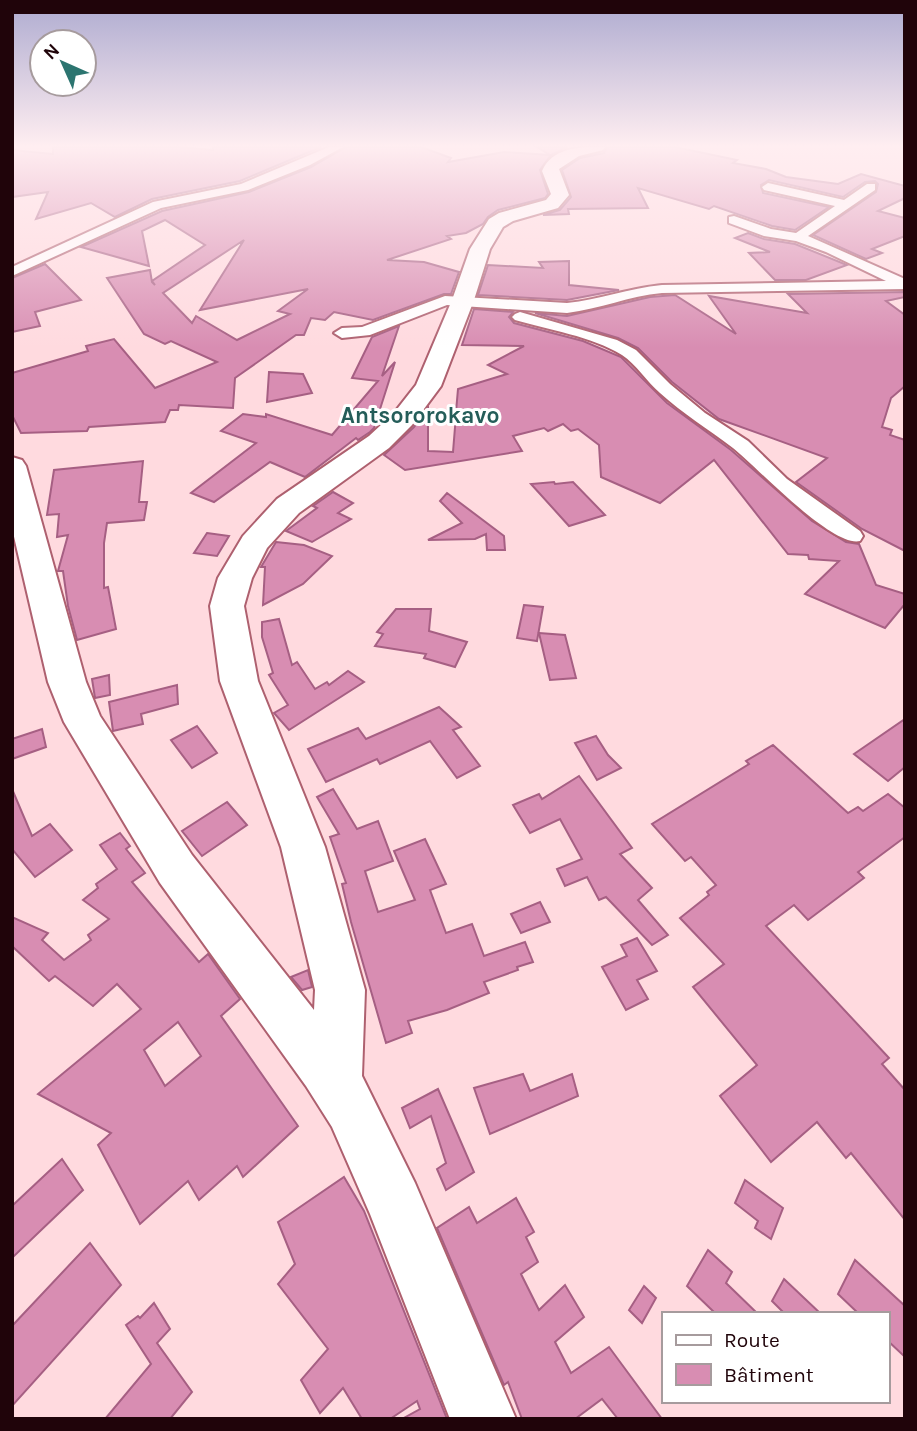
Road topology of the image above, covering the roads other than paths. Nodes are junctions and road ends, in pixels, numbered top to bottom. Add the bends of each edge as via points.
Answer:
1 (138, 214) edge
2 (517, 214) edge
3 (830, 214) edge
4 (734, 220) dead end
5 (798, 237) junction
6 (12, 272) edge
7 (905, 285) edge
8 (476, 302) junction
9 (342, 333) dead end
10 (12, 466) edge
11 (852, 536) dead end
12 (335, 1081) junction
13 (483, 1419) edge

1 - 6 street
2 - 8 street via 496,223 482,245
3 - 5 street
4 - 5 street via 769,233
5 - 7 street
7 - 8 street via 640,290 568,308
8 - 9 street via 445,300 364,332
8 - 11 street via 611,343 630,353 699,417 741,445 780,483
8 - 12 street via 428,386 403,419 379,443 288,506 254,542 234,578 227,606 239,681 303,847 340,990
10 - 12 street via 67,682 83,722 176,869
12 - 13 street via 395,1203

